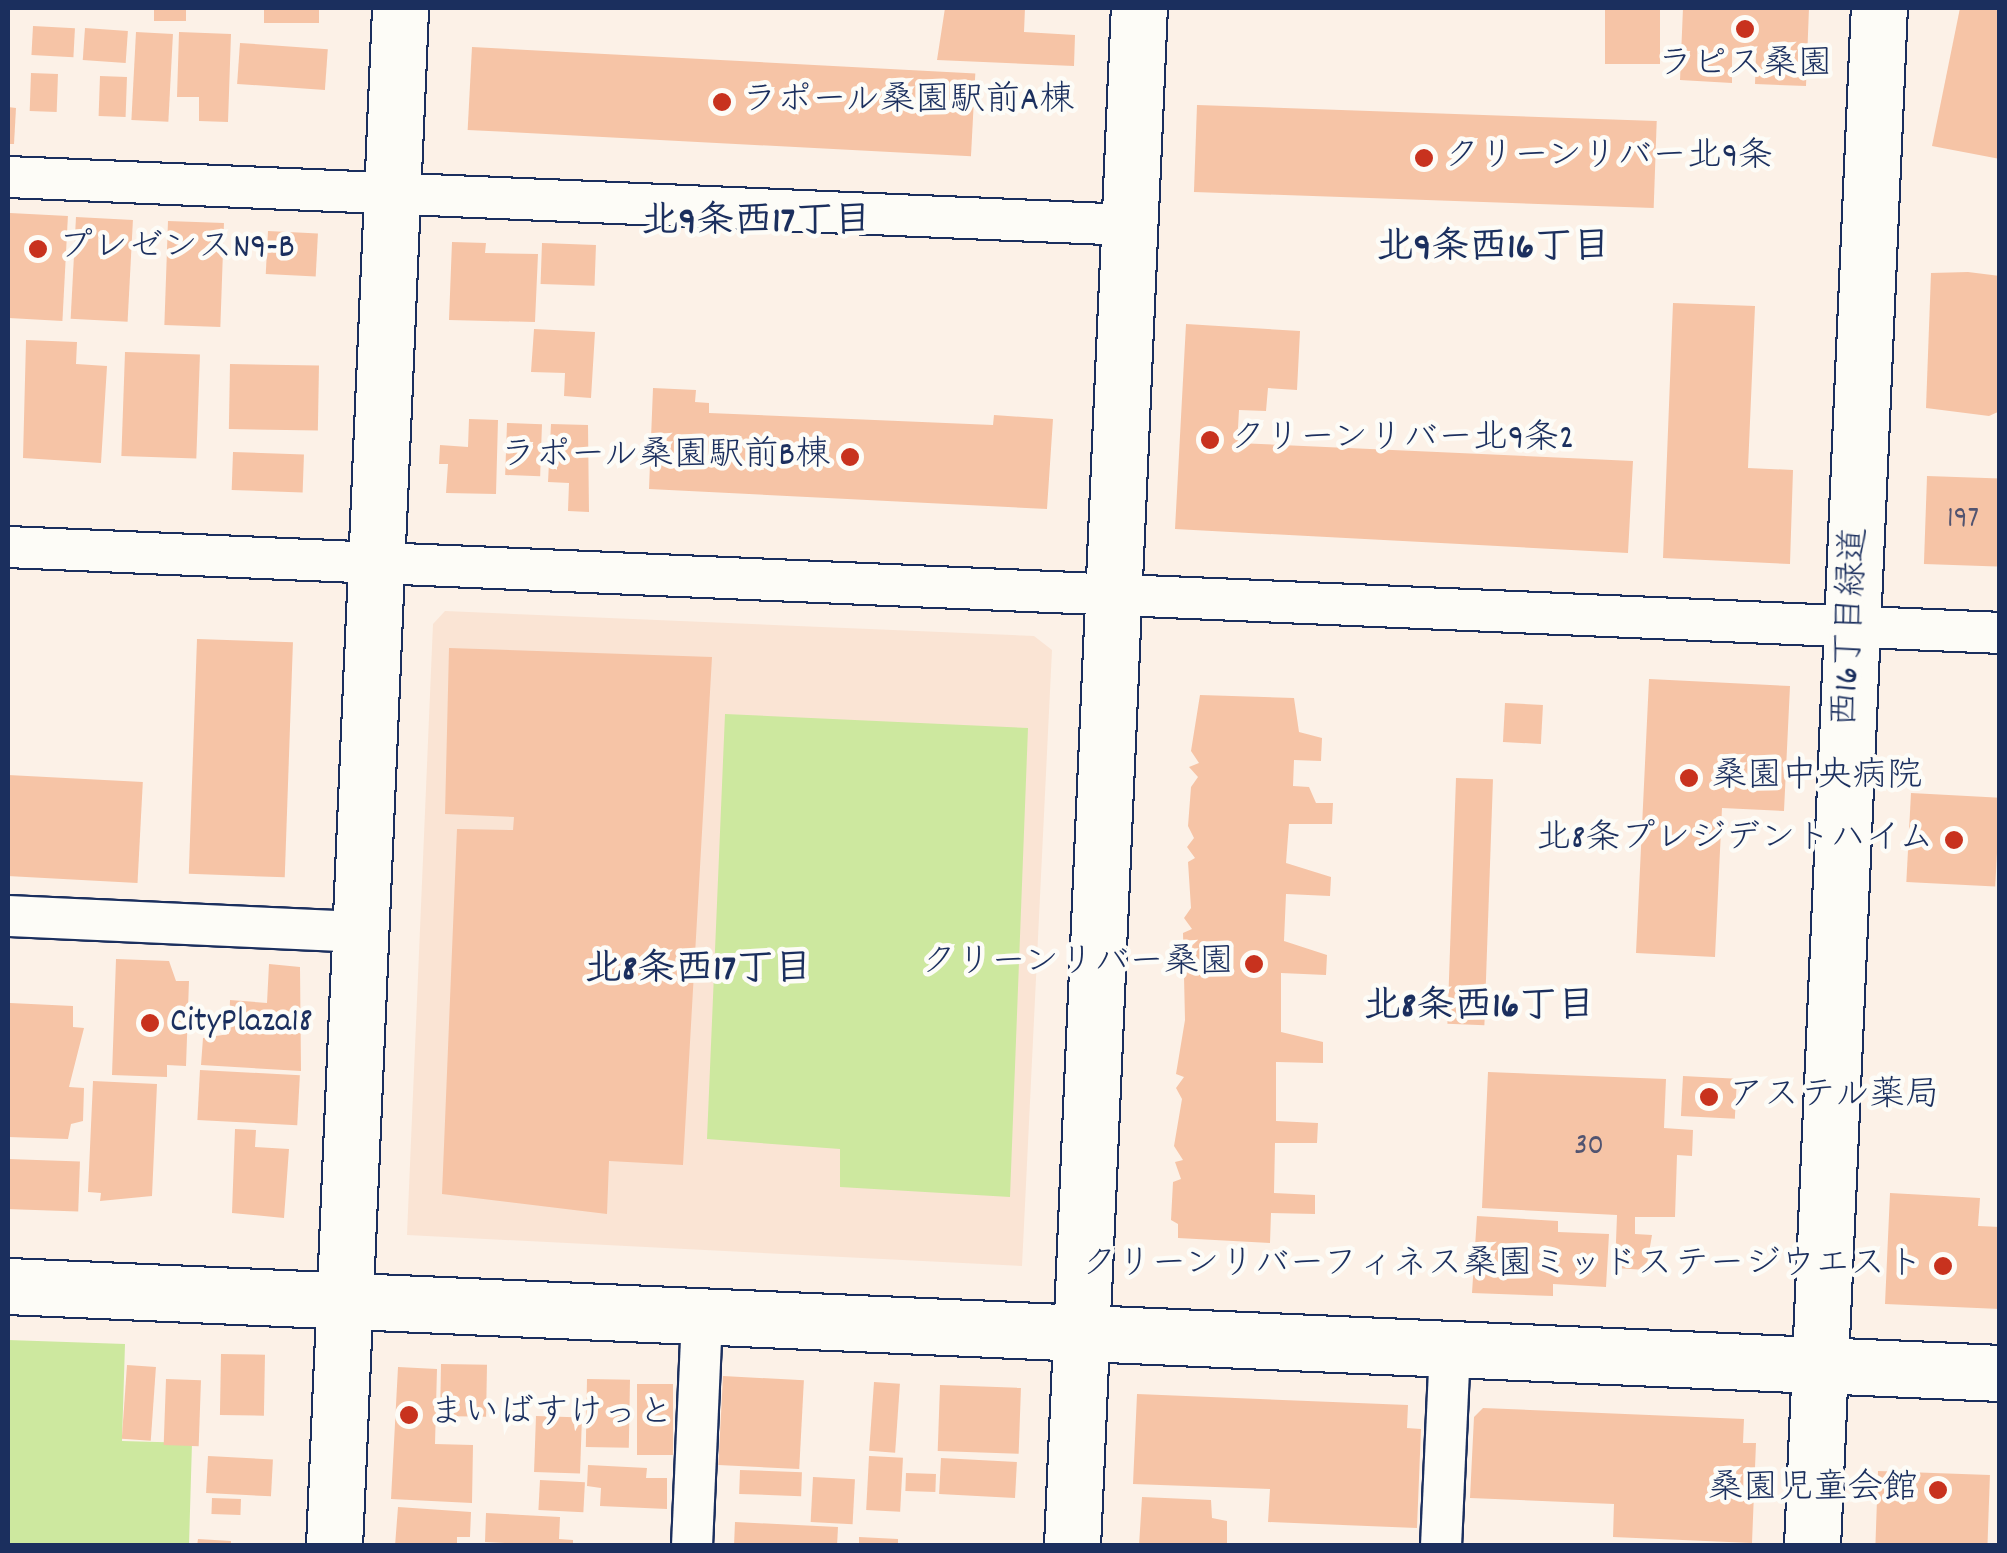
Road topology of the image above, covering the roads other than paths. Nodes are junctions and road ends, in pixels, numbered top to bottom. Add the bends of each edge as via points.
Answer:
1 (400, 8) edge
2 (1139, 8) edge
3 (1879, 8) edge
4 (8, 178) edge
5 (392, 194) junction
6 (1130, 226) junction
7 (8, 547) edge
8 (376, 563) junction
9 (1114, 594) junction
10 (1852, 627) junction
11 (2000, 633) edge
12 (8, 916) edge
13 (360, 932) junction
14 (8, 1286) edge
15 (346, 1302) junction
16 (702, 1316) junction
17 (1081, 1334) junction
18 (1450, 1348) junction
19 (1819, 1366) junction
20 (2000, 1373) edge
21 (334, 1546) edge
22 (692, 1546) edge
23 (1072, 1546) edge
24 (1441, 1546) edge
25 (1812, 1546) edge

1 - 5 street
2 - 6 street
3 - 10 street, 西16丁目緑道
4 - 5 street
5 - 6 street
5 - 8 street
6 - 9 street
7 - 8 street
8 - 9 street
8 - 13 street
9 - 10 street
9 - 17 street
10 - 11 street
10 - 19 street, 西16丁目緑道
12 - 13 street
13 - 15 street
14 - 15 street
15 - 16 street
15 - 21 street
16 - 17 street
16 - 22 street
17 - 18 street
17 - 23 street
18 - 19 street
18 - 24 street
19 - 20 street
19 - 25 street, 西16丁目緑道

